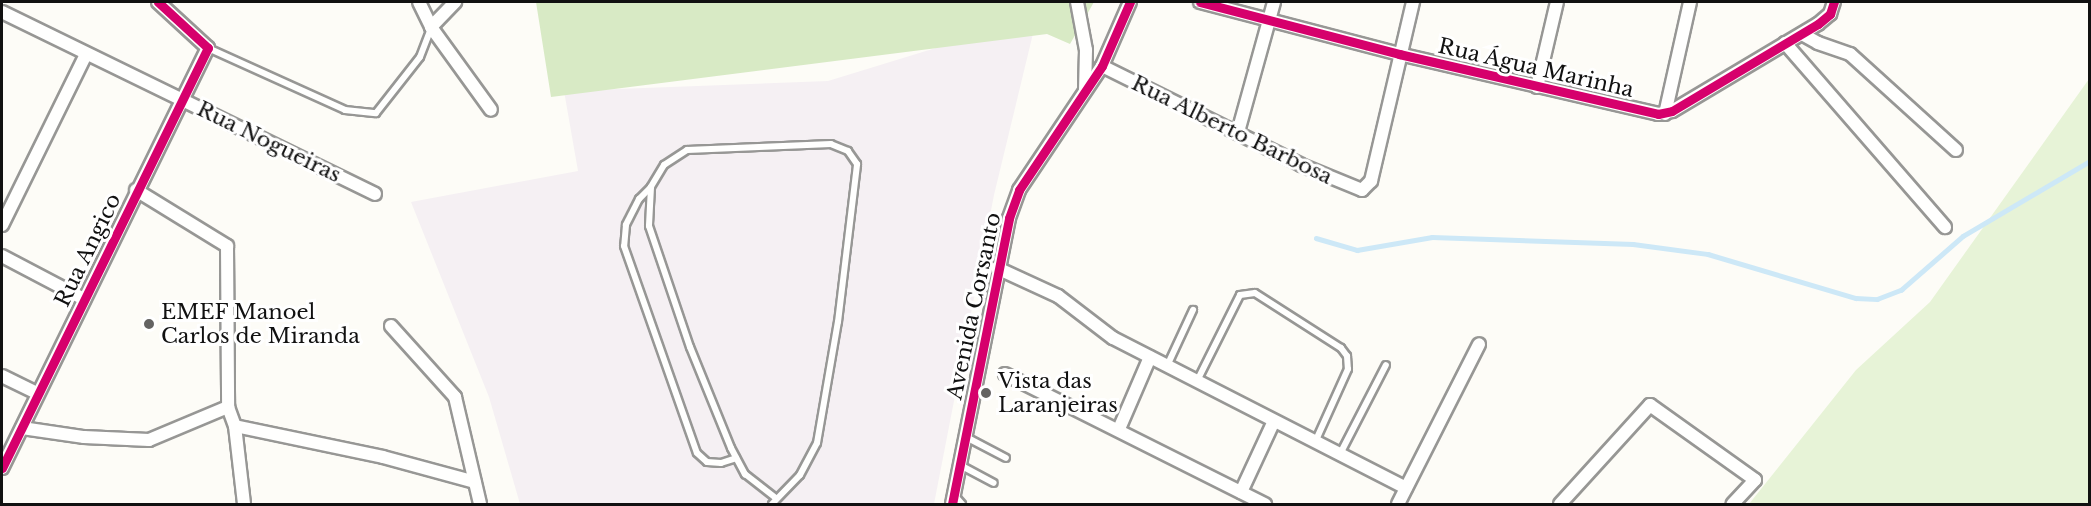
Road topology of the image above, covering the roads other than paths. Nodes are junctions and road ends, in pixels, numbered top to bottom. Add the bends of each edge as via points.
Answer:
1 (158, 2) edge
2 (419, 2) edge
3 (455, 2) edge
4 (1077, 2) edge
5 (1130, 2) edge
6 (1200, 2) edge
7 (1274, 2) edge
8 (1413, 2) edge
9 (1557, 2) edge
10 (1690, 2) edge
11 (1834, 2) edge
12 (2, 12) edge
13 (1269, 19) junction
14 (431, 27) junction
15 (1802, 34) junction
16 (1785, 43) junction
17 (208, 48) junction
18 (1399, 54) junction
19 (85, 56) junction
20 (1102, 66) junction
21 (1537, 87) junction
22 (1085, 91) junction
23 (181, 99) junction
24 (491, 110) dead end
25 (1665, 114) junction
26 (1238, 132) junction
27 (1956, 150) dead end
28 (651, 187) junction
29 (136, 190) junction
30 (375, 194) dead end
31 (2, 225) edge
32 (1946, 226) dead end
33 (2, 255) edge
34 (997, 268) junction
35 (84, 299) junction
36 (1193, 310) dead end
37 (391, 326) dead end
38 (1479, 344) dead end
39 (1150, 357) junction
40 (1386, 365) dead end
41 (1167, 366) junction
42 (1005, 374) dead end
43 (2, 376) edge
44 (1197, 381) junction
45 (37, 393) junction
46 (228, 407) junction
47 (1274, 421) junction
48 (235, 426) junction
49 (22, 428) junction
50 (1119, 429) junction
51 (966, 437) junction
52 (1315, 442) junction
53 (1340, 454) junction
54 (736, 458) junction
55 (1006, 459) dead end
56 (960, 465) junction
57 (2, 468) edge
58 (475, 482) junction
59 (994, 483) dead end
60 (1406, 488) junction
61 (1241, 492) junction
62 (776, 498) junction
63 (956, 501) edge
64 (244, 504) edge
65 (480, 504) edge
66 (772, 504) edge
67 (1265, 504) edge
68 (1398, 504) edge
69 (1560, 504) edge
70 (1733, 504) edge

1 - 17 street
2 - 14 street
3 - 14 street
4 - 22 street via 1086,50
5 - 20 street, Avenida Corsanto
6 - 13 street, Rua Água Marinha
7 - 13 street
8 - 18 street
9 - 21 street
10 - 25 street
11 - 15 street via 1830,14
12 - 19 street, Rua Nogueiras
13 - 18 street, Rua Água Marinha
13 - 26 street
14 - 17 lane via 420,57 376,113 345,111
14 - 24 street
15 - 16 street
15 - 27 street via 1850,54
16 - 25 street
16 - 32 street
17 - 23 street, Rua Angico
18 - 21 street, Rua Água Marinha
18 - 26 street, Rua Alberto Barbosa via 1371,181 1362,190 1301,165
19 - 23 street, Rua Nogueiras
19 - 31 street
20 - 22 street, Avenida Corsanto
20 - 26 street, Rua Alberto Barbosa
21 - 25 street, Rua Água Marinha
22 - 34 street, Avenida Corsanto via 1019,190
23 - 29 street, Rua Angico
23 - 30 street, Rua Nogueiras
28 - 54 lane via 649,225 690,347
28 - 54 lane via 639,199 626,225 624,246 697,453 707,462
28 - 62 lane via 664,165 687,150 831,144 848,151 857,164 817,444 800,476
29 - 35 street, Rua Angico
29 - 46 street via 224,242 230,262
33 - 35 street
34 - 39 street via 1058,296 1113,338
34 - 51 street, Avenida Corsanto
35 - 45 street, Rua Angico
36 - 41 lane
37 - 58 street via 454,397
38 - 60 street
39 - 41 street
39 - 50 street
40 - 53 lane
41 - 44 street
42 - 50 street
43 - 45 street
44 - 47 street
44 - 52 lane via 1240,296 1255,293 1341,348 1347,356 1348,369
45 - 49 street, Rua Angico
46 - 48 street
46 - 49 street via 149,440 84,437
47 - 52 street
47 - 61 street
48 - 58 street via 383,457
48 - 64 street
49 - 57 street, Rua Angico
50 - 61 street
51 - 55 lane
51 - 56 street, Avenida Corsanto
52 - 53 street
53 - 60 street
54 - 62 lane via 745,474
56 - 59 lane
56 - 63 street, Avenida Corsanto
58 - 65 street
60 - 68 street
61 - 67 street
62 - 66 lane
69 - 70 street via 1650,405 1755,480

